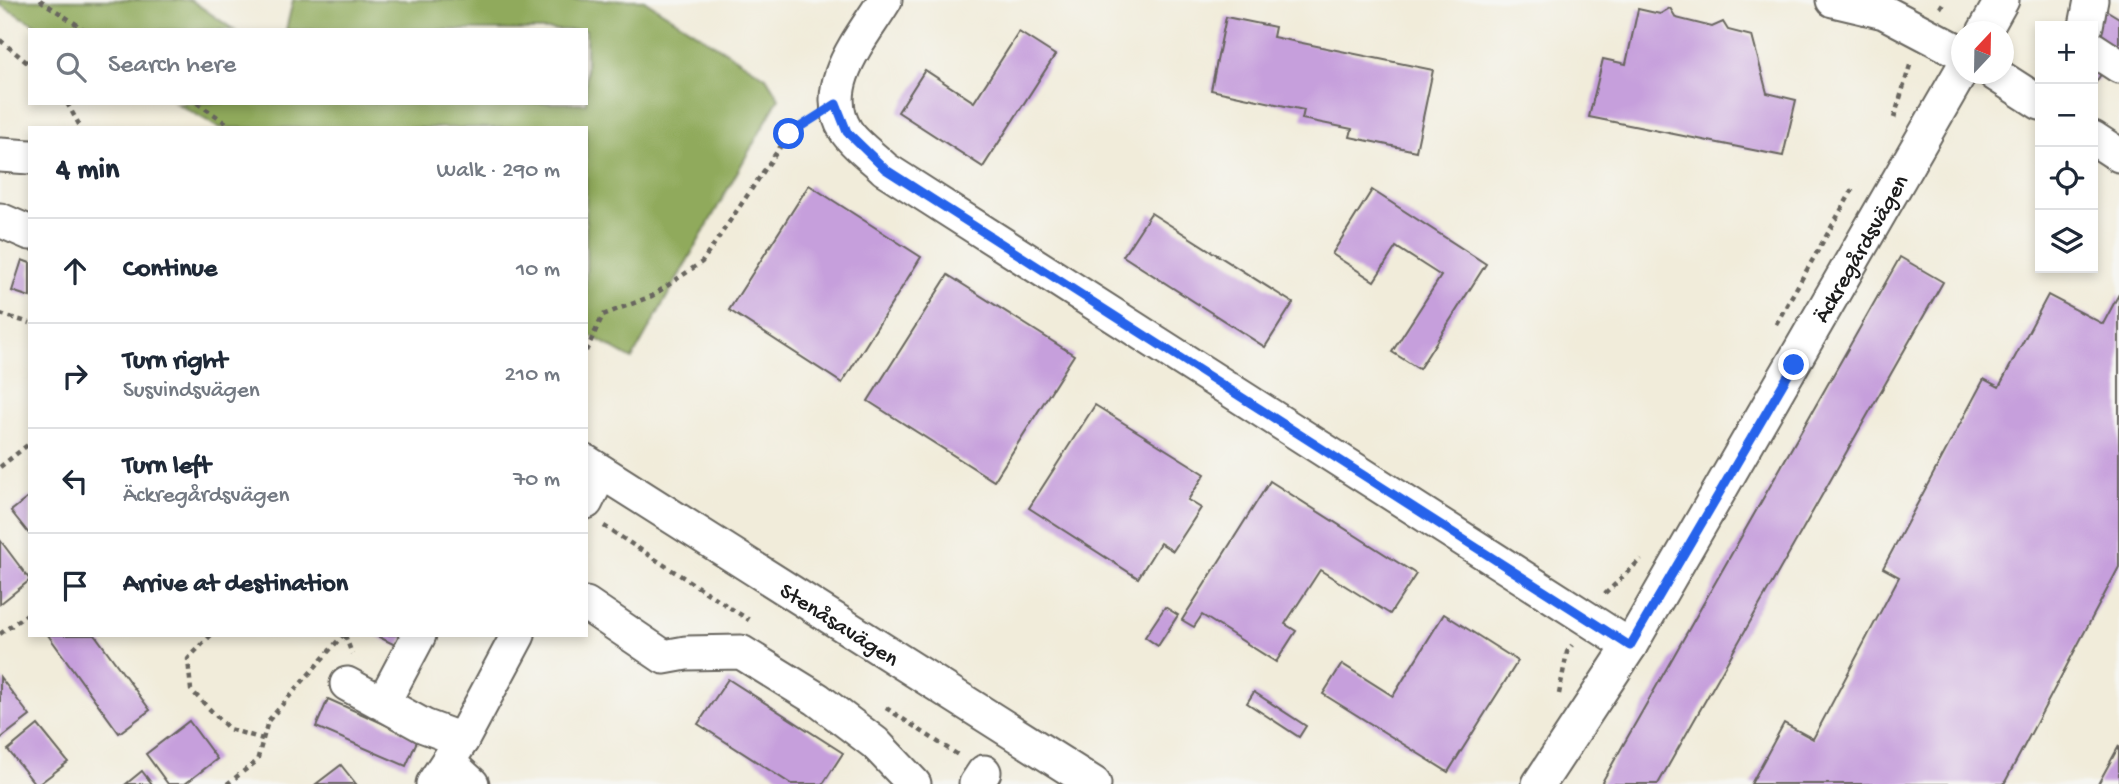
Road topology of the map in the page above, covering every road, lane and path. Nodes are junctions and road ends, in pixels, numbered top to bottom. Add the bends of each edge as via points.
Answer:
1 (40, 0) edge
2 (885, 0) edge
3 (1833, 0) edge
4 (1945, 0) edge
5 (2002, 0) edge
6 (2091, 0) edge
7 (1990, 21) edge
8 (2087, 21) edge
9 (82, 28) edge
10 (1926, 34) junction
11 (0, 40) edge
12 (1951, 48) edge
13 (2098, 52) edge
14 (28, 63) edge
15 (2119, 66) edge
16 (1954, 84) edge
17 (2011, 84) edge
18 (2035, 100) edge
19 (836, 104) junction
20 (69, 105) edge
21 (200, 105) edge
22 (80, 126) edge
23 (231, 126) edge
24 (1889, 128) dead end
25 (2098, 141) edge
26 (0, 155) edge
27 (2119, 155) edge
28 (28, 157) edge
29 (1854, 188) dead end
30 (0, 220) edge
31 (28, 232) edge
32 (0, 314) edge
33 (28, 322) edge
34 (1774, 326) dead end
35 (588, 347) edge
36 (28, 445) edge
37 (0, 467) edge
38 (594, 467) edge
39 (588, 493) edge
40 (1643, 558) dead end
41 (588, 605) edge
42 (28, 613) edge
43 (1589, 620) junction
44 (0, 634) edge
45 (209, 637) edge
46 (342, 637) edge
47 (418, 637) edge
48 (517, 637) edge
49 (1630, 646) junction
50 (347, 684) dead end
51 (1558, 698) dead end
52 (383, 703) junction
53 (263, 739) junction
54 (454, 768) edge
55 (227, 784) edge
56 (914, 784) edge
57 (1094, 784) edge
58 (1539, 784) edge

1 - 9 path
2 - 19 street via 840,75
3 - 10 street via 1884,12
4 - 10 path
5 - 7 street
6 - 8 street
10 - 12 street
10 - 24 path via 1906,72
11 - 14 path
13 - 15 street
16 - 49 street, Äckregårdsvägen
17 - 18 street
19 - 35 path via 789,134 702,262 652,296 603,315
19 - 43 street via 847,132 885,169
20 - 22 path
21 - 23 path
25 - 27 street
26 - 28 street
29 - 34 path
30 - 31 street
32 - 33 path
36 - 37 path
38 - 39 street
38 - 57 street, Stenåsavägen
40 - 43 path via 1608,589
41 - 56 street via 664,657 741,652 856,728
42 - 44 path
43 - 49 street
43 - 51 path via 1567,652
45 - 53 path via 188,659 191,690 229,729
46 - 53 path via 268,720
47 - 52 street
48 - 54 street
49 - 58 street, Äckregårdsvägen
50 - 52 street
52 - 54 street via 424,726
53 - 55 path via 257,761

